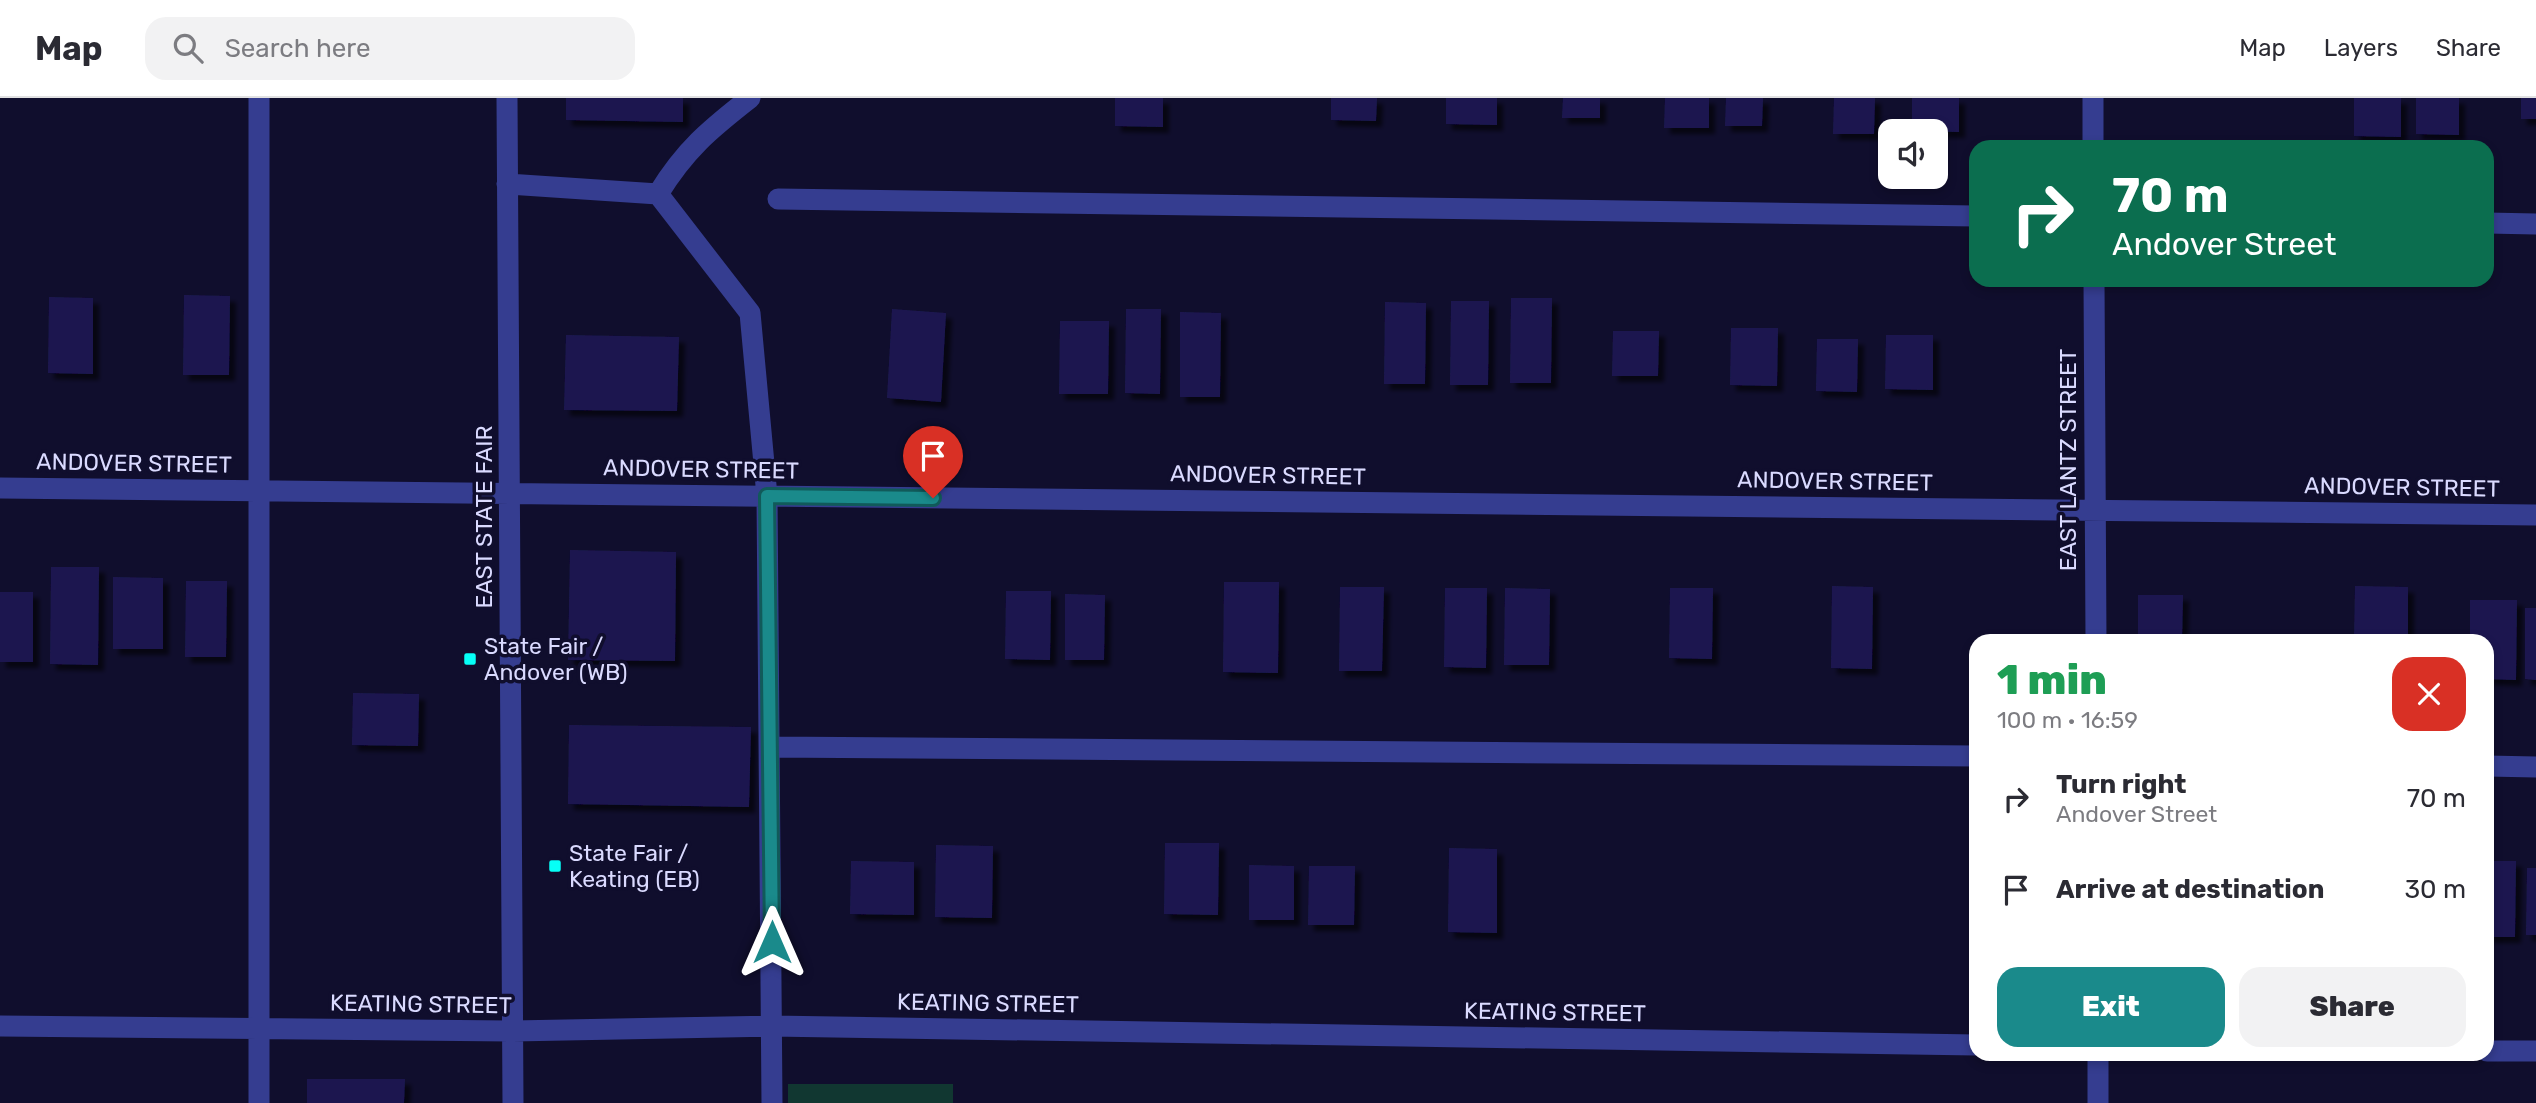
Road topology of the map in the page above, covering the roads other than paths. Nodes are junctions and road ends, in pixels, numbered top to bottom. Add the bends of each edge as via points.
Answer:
1 (259, 98) edge
2 (507, 98) edge
3 (750, 98) edge
4 (2092, 98) edge
5 (2093, 140) edge
6 (507, 184) junction
7 (657, 194) junction
8 (778, 199) dead end
9 (1969, 216) edge
10 (2494, 223) edge
11 (2536, 224) edge
12 (2094, 287) edge
13 (0, 488) edge
14 (261, 491) junction
15 (510, 494) junction
16 (767, 496) junction
17 (2095, 510) junction
18 (2536, 515) edge
19 (2096, 634) edge
20 (770, 747) junction
21 (1969, 756) edge
22 (2494, 766) edge
23 (2536, 767) edge
24 (0, 1026) edge
25 (772, 1026) junction
26 (259, 1028) junction
27 (513, 1031) junction
28 (1969, 1045) edge
29 (2494, 1051) edge
30 (2536, 1051) edge
31 (2098, 1061) edge
32 (259, 1103) edge
33 (513, 1103) edge
34 (772, 1103) edge
35 (2098, 1103) edge

1 - 14 street
2 - 6 street, EAST STATE FAIR
3 - 7 street via 688,151
4 - 5 street
6 - 7 street
6 - 15 street, EAST STATE FAIR
7 - 16 street via 750,313
8 - 9 street
10 - 11 street
12 - 17 street, EAST LANTZ STREET
13 - 14 street, ANDOVER STREET
14 - 15 street, ANDOVER STREET
14 - 26 street
15 - 16 street, ANDOVER STREET
15 - 27 street, EAST STATE FAIR
16 - 17 street, ANDOVER STREET
16 - 20 street
17 - 18 street, ANDOVER STREET
17 - 19 street, EAST LANTZ STREET
20 - 21 street
20 - 25 street
22 - 23 street
24 - 26 street, KEATING STREET
25 - 27 street, KEATING STREET
25 - 28 street, KEATING STREET
25 - 34 street
26 - 27 street, KEATING STREET
26 - 32 street
27 - 33 street, EAST STATE FAIR
29 - 30 street
31 - 35 street

